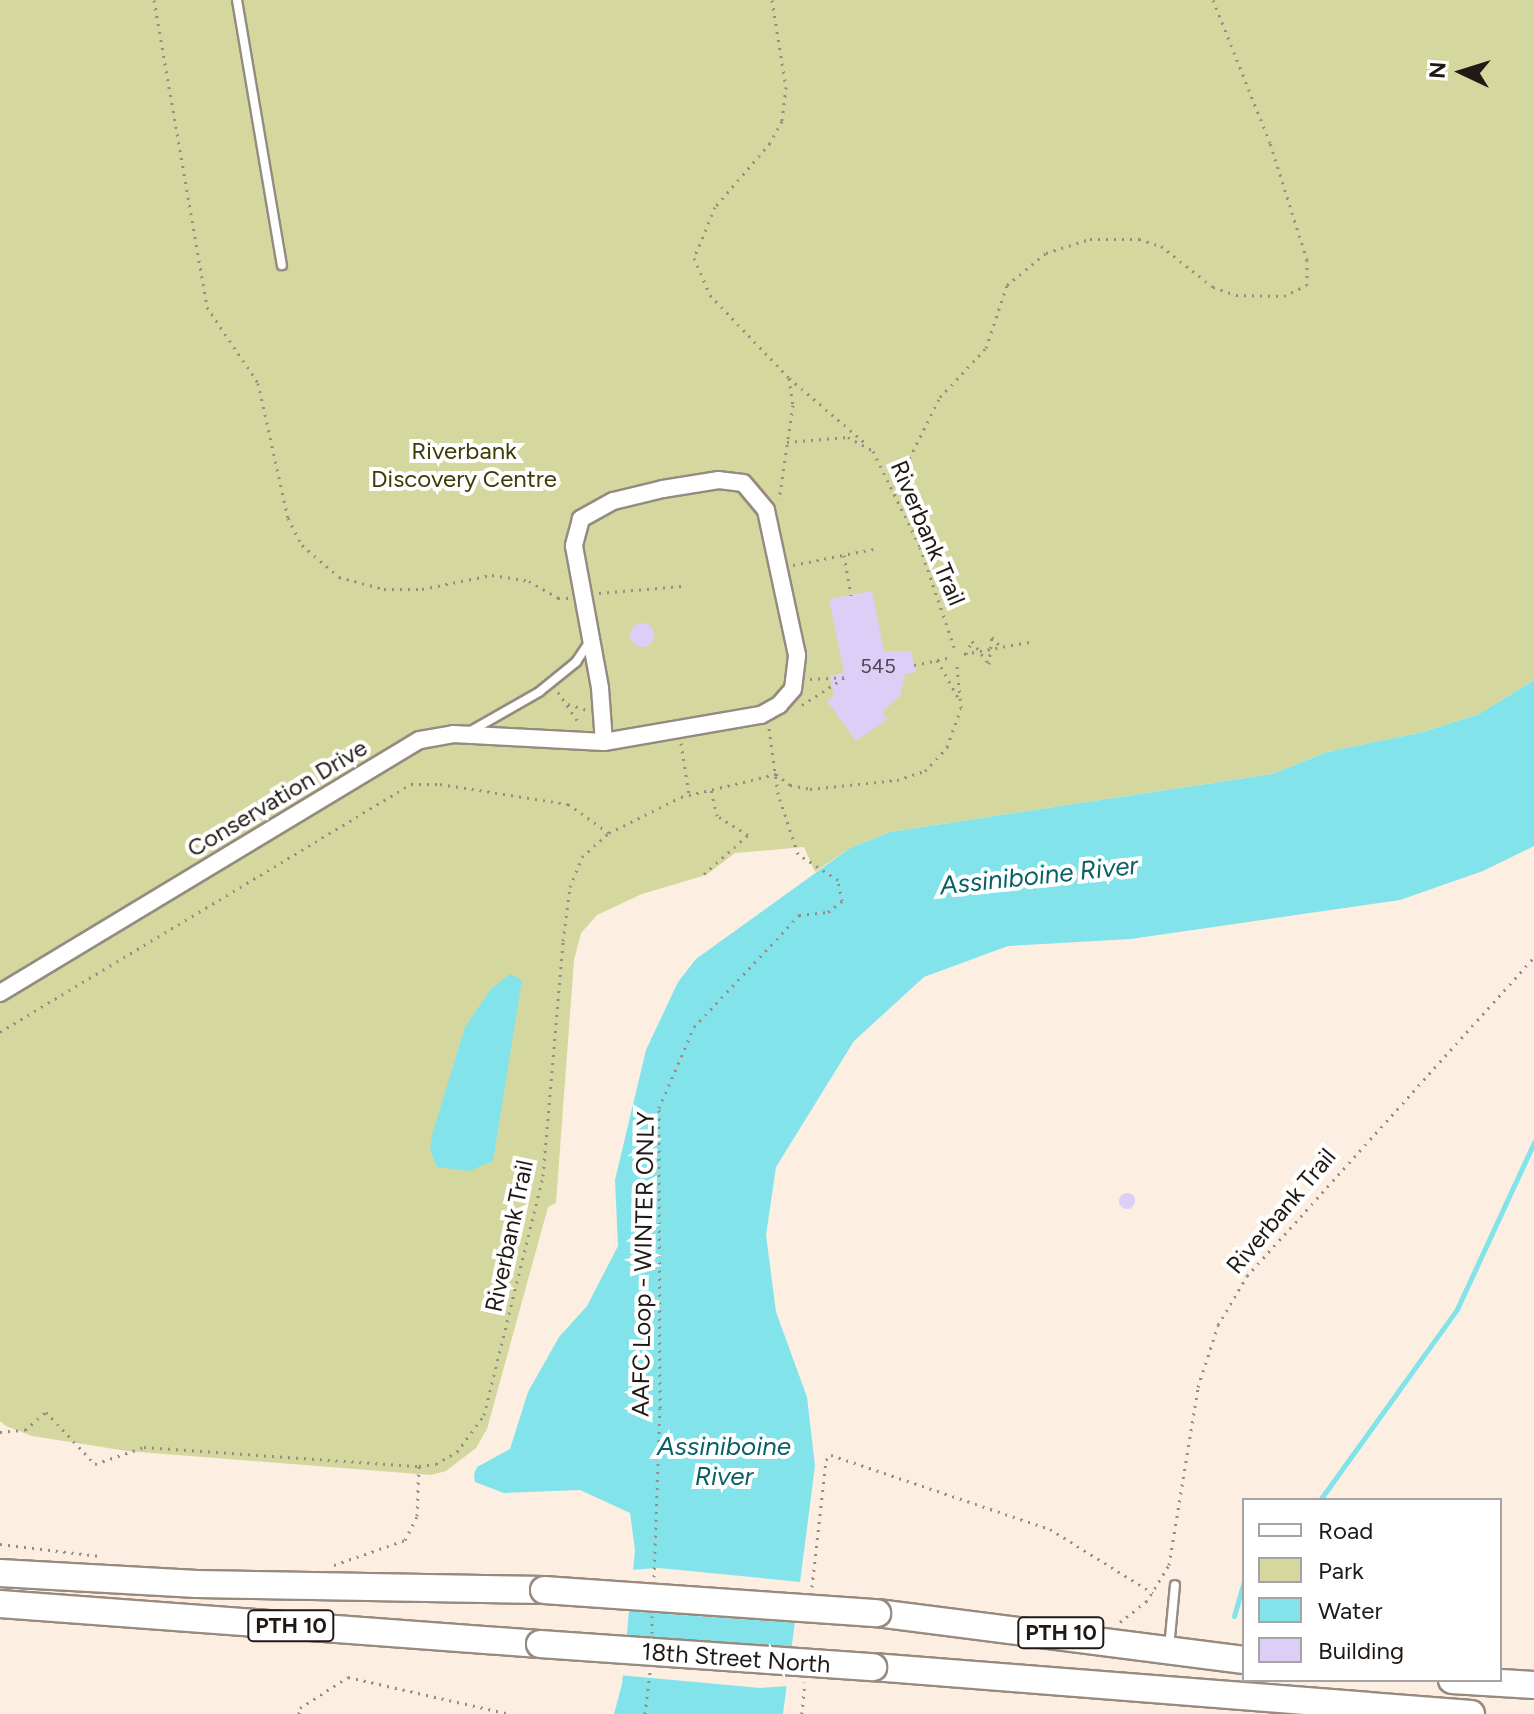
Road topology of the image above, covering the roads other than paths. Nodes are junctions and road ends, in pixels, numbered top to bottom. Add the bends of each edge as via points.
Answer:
1 (237, 0) edge
2 (282, 265) dead end
3 (591, 640) junction
4 (465, 734) junction
5 (598, 742) junction
6 (0, 993) edge
7 (0, 1557) edge
8 (0, 1573) edge
9 (153, 1582) junction
10 (1175, 1585) dead end
11 (0, 1607) edge
12 (1169, 1649) junction
13 (1242, 1660) edge
14 (1485, 1682) edge
15 (1534, 1685) edge
16 (1471, 1714) edge

1 - 2 lane
3 - 4 lane via 553,681
3 - 5 street, Conservation Drive
3 - 5 street, Conservation Drive via 574,546 577,527 588,512 613,501 719,480 752,488 766,510 797,655 797,679 788,697 770,711
4 - 5 street, Conservation Drive
4 - 6 street, Conservation Drive via 420,740
7 - 9 main road via 85,1566
8 - 9 main road, PTH 10
9 - 12 main road, PTH 10, bridge via 544,1590 877,1613
10 - 12 lane
11 - 16 main road, 18th Street North / PTH 10, bridge
12 - 13 main road, PTH 10
14 - 15 main road

